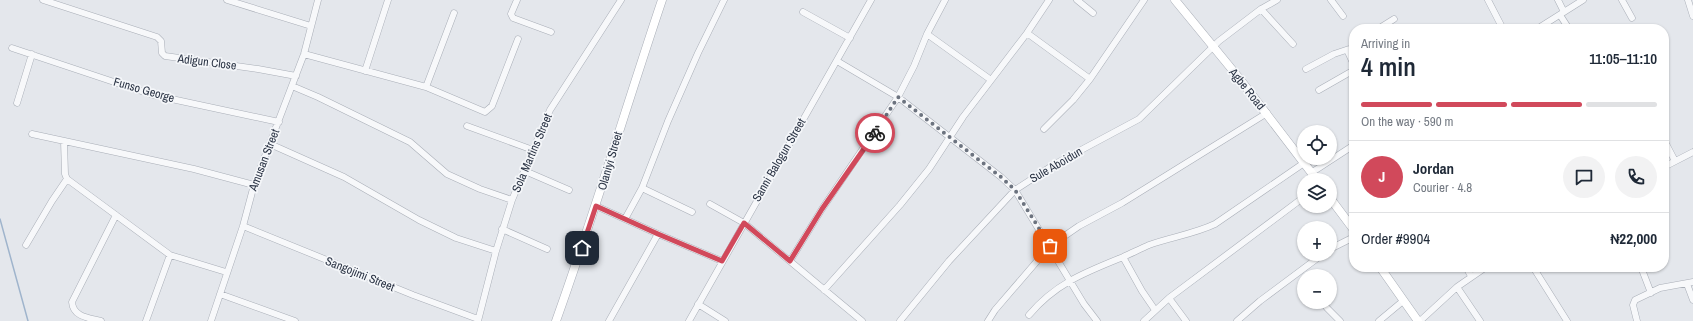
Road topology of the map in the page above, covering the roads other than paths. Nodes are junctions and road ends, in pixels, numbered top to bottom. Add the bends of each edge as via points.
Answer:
1 (43, 0) edge
2 (227, 0) edge
3 (254, 0) edge
4 (318, 0) edge
5 (388, 0) edge
6 (517, 0) edge
7 (621, 0) edge
8 (662, 0) edge
9 (724, 0) edge
10 (870, 0) edge
11 (945, 0) edge
12 (1049, 0) edge
13 (1077, 0) edge
14 (1144, 0) edge
15 (1175, 0) edge
16 (1277, 0) edge
17 (1331, 0) edge
18 (1488, 0) edge
19 (1558, 0) edge
20 (1583, 0) edge
21 (1622, 0) edge
22 (1688, 0) edge
23 (252, 7) junction
24 (1261, 9) junction
25 (803, 12) dead end
26 (454, 13) dead end
27 (1094, 13) dead end
28 (1562, 13) junction
29 (1343, 16) dead end
30 (1693, 16) edge
31 (1632, 18) dead end
32 (1394, 19) dead end
33 (1386, 24) edge
34 (1500, 24) edge
35 (1545, 24) edge
36 (1567, 24) edge
37 (311, 26) junction
38 (551, 32) dead end
39 (1027, 33) junction
40 (927, 34) junction
41 (850, 38) junction
42 (518, 39) dead end
43 (1293, 44) dead end
44 (1213, 46) junction
45 (12, 48) dead end
46 (1349, 48) edge
47 (32, 54) junction
48 (304, 54) junction
49 (837, 62) junction
50 (1306, 70) dead end
51 (365, 71) junction
52 (1349, 73) edge
53 (296, 76) junction
54 (1090, 79) junction
55 (991, 80) junction
56 (292, 86) junction
57 (426, 87) junction
58 (1319, 90) dead end
59 (898, 97) junction
60 (17, 103) dead end
61 (1267, 113) junction
62 (279, 122) junction
63 (467, 126) dead end
64 (1044, 129) dead end
65 (32, 134) dead end
66 (949, 138) junction
67 (64, 140) junction
68 (270, 144) junction
69 (1349, 148) edge
70 (533, 150) junction
71 (1669, 150) edge
72 (1297, 154) edge
73 (1692, 154) edge
74 (1675, 161) junction
75 (1669, 164) edge
76 (1301, 165) edge
77 (1305, 165) edge
78 (525, 172) junction
79 (1311, 173) joint
80 (67, 179) junction
81 (254, 185) junction
82 (642, 188) junction
83 (569, 190) dead end
84 (1015, 190) junction
85 (512, 200) junction
86 (1297, 202) edge
87 (710, 204) dead end
88 (596, 206) junction
89 (1337, 207) edge
90 (692, 212) dead end
91 (116, 215) junction
92 (625, 219) junction
93 (744, 223) junction
94 (1349, 223) edge
95 (243, 226) junction
96 (502, 229) junction
97 (658, 234) junction
98 (1349, 240) edge
99 (26, 246) dead end
100 (1050, 246) junction
101 (1337, 246) edge
102 (547, 249) dead end
103 (496, 251) junction
104 (170, 255) junction
105 (1123, 257) junction
106 (722, 261) junction
107 (790, 261) junction
108 (1314, 261) edge
109 (226, 272) junction
110 (1383, 272) edge
111 (1469, 272) edge
112 (1478, 272) edge
113 (1536, 272) edge
114 (1643, 272) edge
115 (1471, 276) junction
116 (1069, 280) junction
117 (1690, 283) edge
118 (1457, 287) junction
119 (824, 290) junction
120 (1651, 293) junction
121 (220, 294) junction
122 (1169, 298) junction
123 (1693, 300) edge
124 (1403, 301) junction
125 (698, 304) junction
126 (1327, 309) edge
127 (1155, 310) junction
128 (1029, 315) dead end
129 (79, 318) edge
130 (478, 320) edge
131 (101, 321) edge
132 (146, 321) edge
133 (211, 321) edge
134 (296, 321) edge
135 (556, 321) edge
136 (608, 321) edge
137 (689, 321) edge
138 (725, 321) edge
139 (862, 321) edge
140 (900, 321) edge
141 (988, 321) edge
142 (1096, 321) edge
143 (1144, 321) edge
144 (1186, 321) edge
145 (1238, 321) edge
146 (1340, 321) edge
147 (1379, 321) edge
148 (1419, 321) edge
149 (1480, 321) edge
150 (1568, 321) edge
151 (1638, 321) edge

1 - 53 street, Adigun Close via 157,37 161,41 162,53 165,56 258,68
2 - 23 street
3 - 23 street
4 - 37 street, Amusan Street
5 - 51 street
6 - 38 street via 511,14 513,18
7 - 70 street, Sola Martins Street via 550,110
8 - 88 street, Olaniyi Street
9 - 82 street via 698,52
10 - 41 street, Sanni Balogun Street
11 - 40 street
12 - 39 street
13 - 27 street
14 - 54 street
15 - 44 street, Agbe Road
16 - 24 street, Sule Aboidun
17 - 29 street
18 - 34 street
19 - 28 street
20 - 28 street
21 - 31 street
22 - 30 street
23 - 37 street
24 - 43 street
24 - 44 street, Sule Aboidun
25 - 41 street
26 - 57 street
28 - 35 street
28 - 36 street
32 - 33 street
37 - 48 street, Amusan Street
39 - 54 street
39 - 55 street
40 - 55 street
40 - 59 street
41 - 49 street, Sanni Balogun Street
42 - 57 street via 492,106 485,112
44 - 61 street, Agbe Road
44 - 84 street, Sule Aboidun via 1139,119 1055,164
45 - 47 street, Funso George
46 - 50 street
47 - 60 street
47 - 62 street, Funso George via 152,95
48 - 51 street
48 - 53 street, Amusan Street
49 - 59 street
49 - 93 street, Sanni Balogun Street
51 - 57 street
52 - 58 street
53 - 56 street, Amusan Street
54 - 64 street
55 - 66 street
56 - 62 street, Amusan Street
56 - 85 street via 339,106 410,142 454,177
59 - 66 street
59 - 107 street
61 - 72 street, Agbe Road
61 - 100 street
62 - 68 street, Amusan Street
63 - 70 street
65 - 67 street
66 - 84 street
66 - 119 street via 905,198
67 - 80 street
67 - 81 street
68 - 81 street, Amusan Street
68 - 103 street via 344,177 456,238
69 - 79 street
70 - 78 street, Sola Martins Street
71 - 74 street
73 - 74 street
74 - 75 street
76 - 105 street via 1215,224
77 - 79 street, Agbe Road
78 - 83 street
78 - 85 street, Sola Martins Street
80 - 91 street
80 - 99 street
81 - 95 street, Amusan Street
82 - 90 street
82 - 92 street
84 - 100 street
84 - 140 street, Sule Aboidun via 949,261
85 - 96 street, Sola Martins Street
86 - 122 street
87 - 93 street
88 - 92 street
88 - 135 street, Olaniyi Street
89 - 94 street
91 - 104 street
91 - 129 street via 72,302 72,308
92 - 97 street
93 - 106 street, Sanni Balogun Street
93 - 107 street
95 - 109 street, Amusan Street
95 - 130 street, Sangojimi Street
96 - 102 street
96 - 103 street, Sola Martins Street
97 - 106 street
97 - 136 street
98 - 101 street
100 - 116 street
100 - 141 street
103 - 130 street, Sola Martins Street
104 - 109 street
104 - 132 street
105 - 116 street
105 - 127 street
106 - 125 street, Sanni Balogun Street
107 - 119 street
108 - 145 street
109 - 121 street, Amusan Street
110 - 124 street
111 - 115 street
112 - 115 street
113 - 150 street
114 - 120 street
115 - 118 street
116 - 128 street via 1040,302
116 - 142 street
117 - 120 street via 1660,288
117 - 123 street
118 - 148 street
118 - 149 street
119 - 139 street
120 - 151 street via 1633,302
121 - 133 street, Amusan Street
121 - 134 street
122 - 127 street
122 - 144 street
124 - 147 street
124 - 148 street
125 - 137 street, Sanni Balogun Street
125 - 138 street
126 - 146 street
127 - 143 street
129 - 131 street

